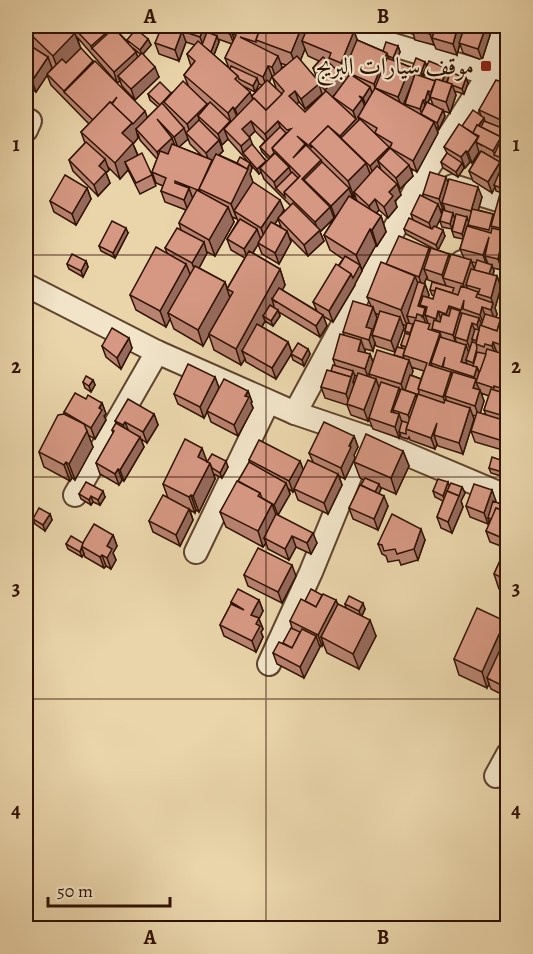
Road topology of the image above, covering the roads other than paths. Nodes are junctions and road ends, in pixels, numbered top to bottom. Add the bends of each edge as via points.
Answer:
1 (332, 26) edge
2 (503, 26) edge
3 (498, 77) edge
4 (26, 119) edge
5 (26, 130) edge
6 (423, 176) junction
7 (507, 204) edge
8 (438, 257) edge
9 (507, 262) edge
10 (26, 285) edge
11 (157, 352) junction
12 (268, 402) junction
13 (295, 413) junction
14 (366, 437) junction
15 (75, 495) dead end
16 (507, 497) edge
17 (196, 552) dead end
18 (269, 664) dead end
19 (507, 754) edge
20 (496, 776) dead end

1 - 3 street
2 - 3 street
3 - 6 street
4 - 5 street via 30,121
6 - 7 street
6 - 13 street via 401,239
8 - 9 street via 506,270
10 - 11 street
11 - 12 street
11 - 15 street
12 - 13 street
12 - 17 street
13 - 14 street
14 - 16 street
14 - 18 street
19 - 20 street

